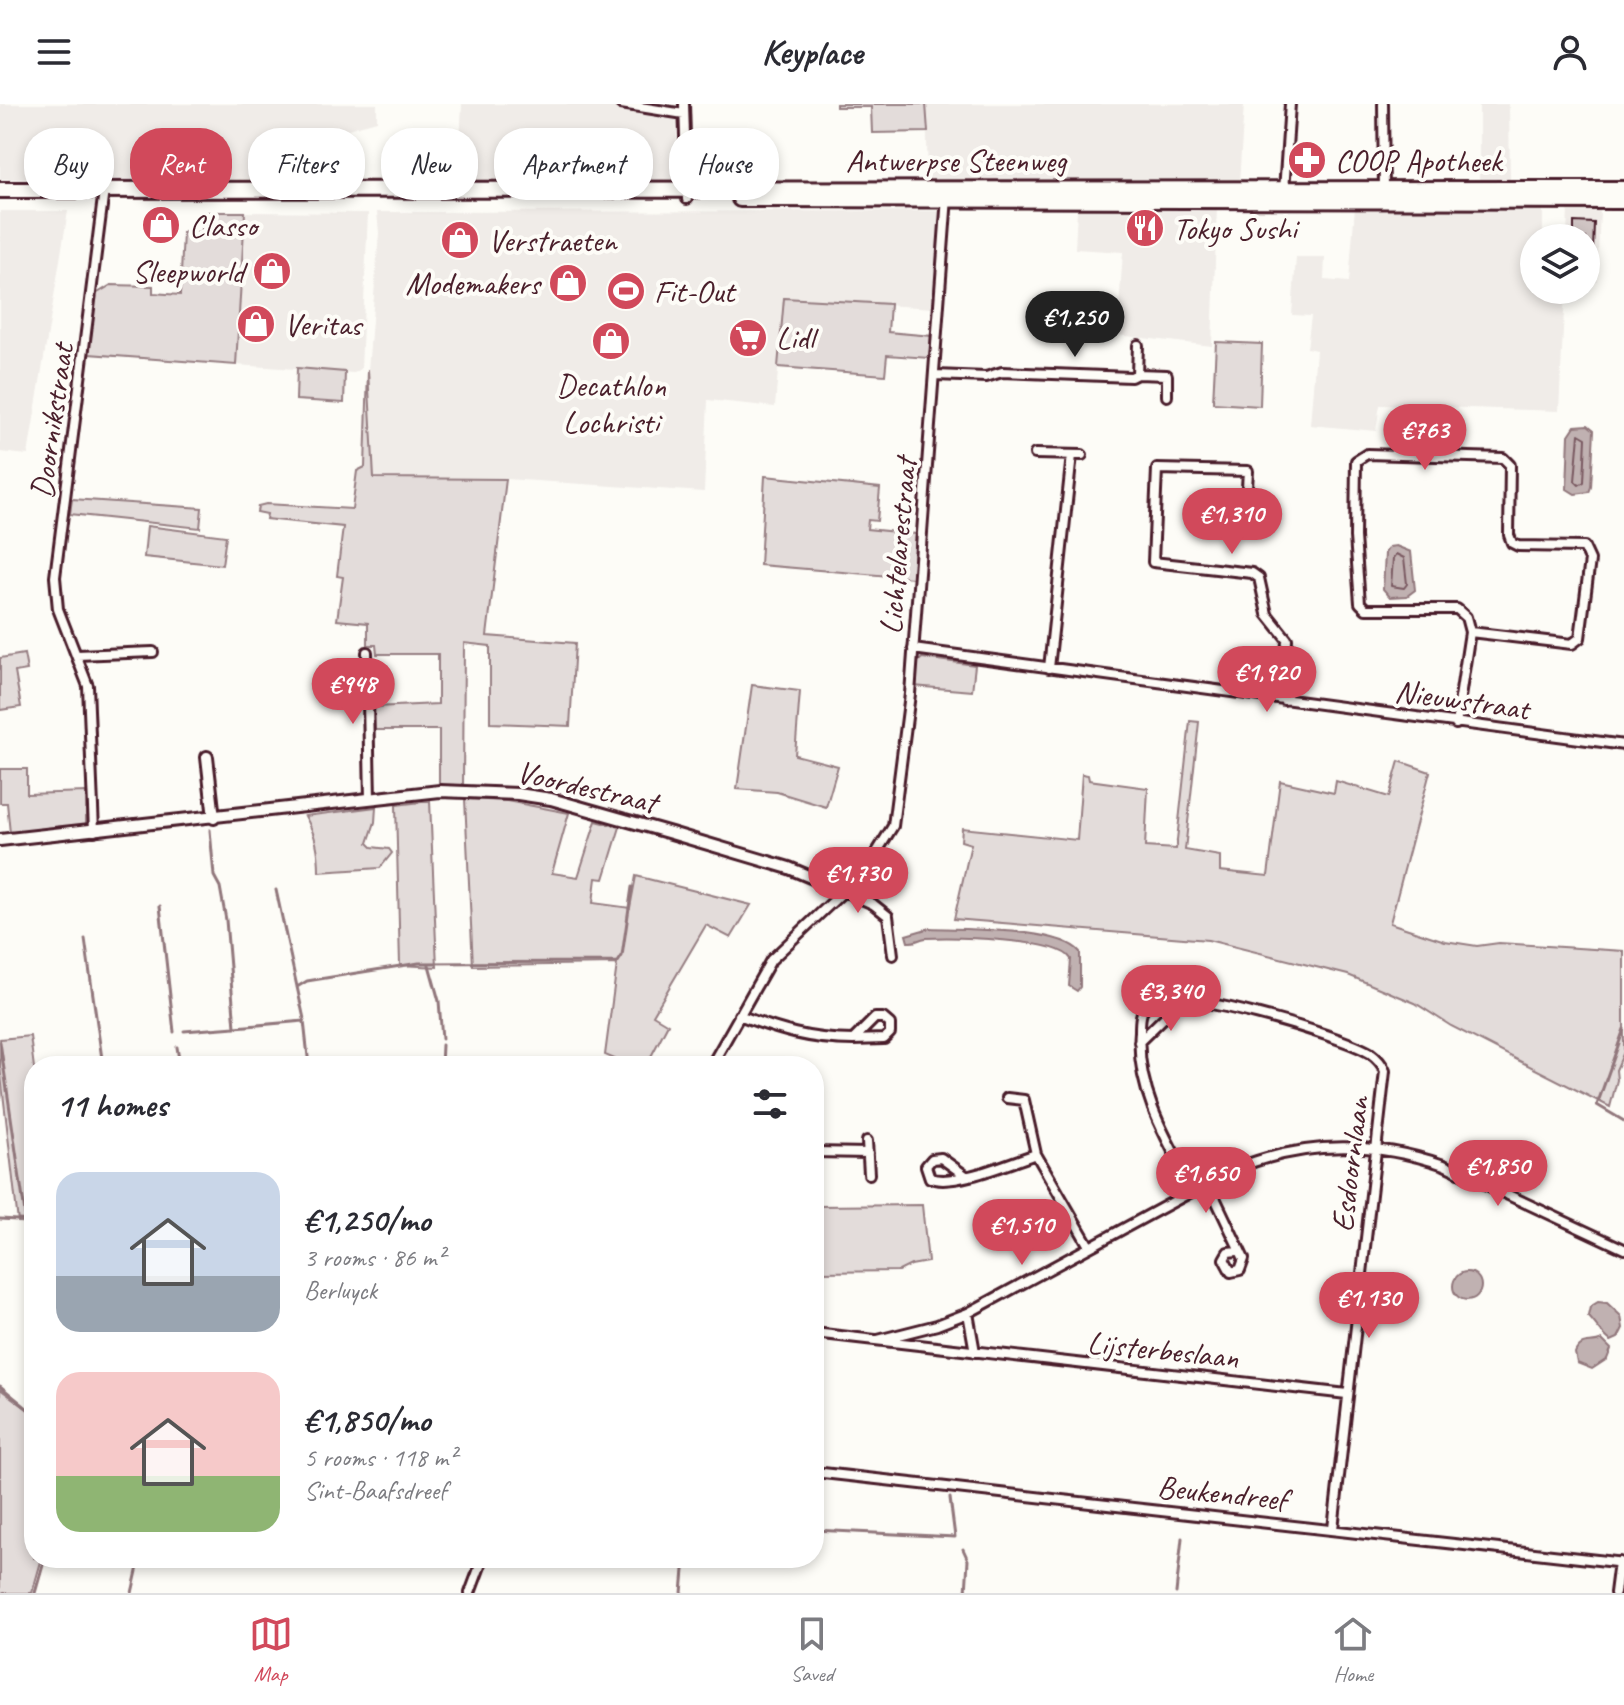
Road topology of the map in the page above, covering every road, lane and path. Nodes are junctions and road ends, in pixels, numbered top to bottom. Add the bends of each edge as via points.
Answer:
1 (621, 104) edge
2 (1290, 104) edge
3 (1383, 104) edge
4 (684, 109) edge
5 (1624, 189) edge
6 (0, 190) edge
7 (24, 191) edge
8 (948, 193) junction
9 (669, 194) edge
10 (779, 194) edge
11 (1284, 194) junction
12 (1384, 194) junction
13 (114, 195) edge
14 (24, 198) edge
15 (0, 199) edge
16 (103, 200) edge
17 (1624, 201) edge
18 (1138, 345) dead end
19 (1137, 374) junction
20 (936, 375) junction
21 (1167, 396) dead end
22 (1035, 454) dead end
23 (1072, 455) junction
24 (1082, 455) dead end
25 (1247, 487) dead end
26 (1592, 538) dead end
27 (1584, 547) junction
28 (1470, 632) junction
29 (913, 649) junction
30 (153, 652) dead end
31 (367, 652) dead end
32 (77, 655) junction
33 (1049, 668) junction
34 (1284, 700) junction
35 (1456, 724) junction
36 (1624, 745) edge
37 (207, 757) dead end
38 (370, 799) junction
39 (214, 818) junction
40 (94, 831) junction
41 (0, 840) edge
42 (844, 891) junction
43 (893, 955) dead end
44 (1182, 1000) junction
45 (739, 1015) junction
46 (853, 1040) dead end
47 (1139, 1042) junction
48 (716, 1056) edge
49 (1007, 1098) dead end
50 (867, 1141) dead end
51 (1376, 1149) junction
52 (824, 1152) edge
53 (868, 1153) junction
54 (1036, 1154) junction
55 (869, 1174) dead end
56 (966, 1176) dead end
57 (1208, 1183) junction
58 (1194, 1190) junction
59 (1089, 1246) junction
60 (1624, 1249) edge
61 (1237, 1251) dead end
62 (968, 1313) junction
63 (824, 1334) edge
64 (878, 1340) junction
65 (975, 1352) junction
66 (1347, 1394) junction
67 (824, 1473) edge
68 (1333, 1529) junction
69 (1622, 1563) edge
70 (479, 1568) edge
71 (470, 1593) edge
72 (1615, 1593) edge

1 - 4 street
2 - 11 street
3 - 12 street
5 - 12 main road, Antwerpse Steenweg
6 - 7 main road, Antwerpse Steenweg
8 - 10 main road, Antwerpse Steenweg
8 - 11 main road, Antwerpse Steenweg
8 - 20 street, Lichtelarestraat
9 - 13 main road, Antwerpse Steenweg
11 - 12 main road, Antwerpse Steenweg
12 - 17 main road, Antwerpse Steenweg
14 - 15 main road, Antwerpse Steenweg
16 - 32 street, Doornikstraat via 55,577 58,609
18 - 19 street
19 - 20 street
19 - 21 street via 1167,375
20 - 29 street, Lichtelarestraat
22 - 23 street
23 - 24 street
23 - 33 street
25 - 34 street via 1248,471 1157,469 1153,562 1259,578 1267,614 1287,639
26 - 27 street
27 - 28 street via 1590,560 1580,638 1572,644
27 - 28 street via 1512,543 1510,465 1503,458 1367,454 1356,461 1360,603 1366,609 1457,609
28 - 35 street
29 - 33 street, Nieuwstraat
29 - 42 street, Lichtelarestraat via 893,826 865,871
30 - 32 street
31 - 38 street
32 - 40 street, Doornikstraat via 88,686
33 - 34 street, Nieuwstraat
34 - 35 street, Nieuwstraat
35 - 36 street, Nieuwstraat
37 - 39 street
38 - 39 street, Voordestraat
38 - 42 street, Voordestraat via 440,791 551,799 789,868
39 - 40 street, Voordestraat
40 - 41 street, Voordestraat
42 - 43 street via 888,916
42 - 45 street, Lichtelarestraat via 771,960
44 - 47 street
44 - 47 street, Esdoornlaan via 1147,1003
44 - 51 street, Esdoornlaan via 1268,1017 1377,1058 1385,1071
45 - 46 street via 802,1037
45 - 48 street, Lichtelarestraat
47 - 58 street, Esdoornlaan via 1145,1086
49 - 54 street via 1024,1100
50 - 53 street
51 - 57 street via 1330,1145 1295,1150 1261,1158
51 - 60 street via 1444,1165
51 - 66 street, Esdoornlaan
52 - 53 street
53 - 55 street
54 - 56 street
54 - 59 street
57 - 58 street
57 - 61 street
58 - 59 street
59 - 62 street
62 - 64 street
62 - 65 street
63 - 64 street, Lijsterbeslaan
64 - 65 street, Lijsterbeslaan
65 - 66 street, Lijsterbeslaan
66 - 68 street, Esdoornlaan
67 - 68 street, Beukendreef
68 - 69 street, Beukendreef
69 - 72 street
70 - 71 street

